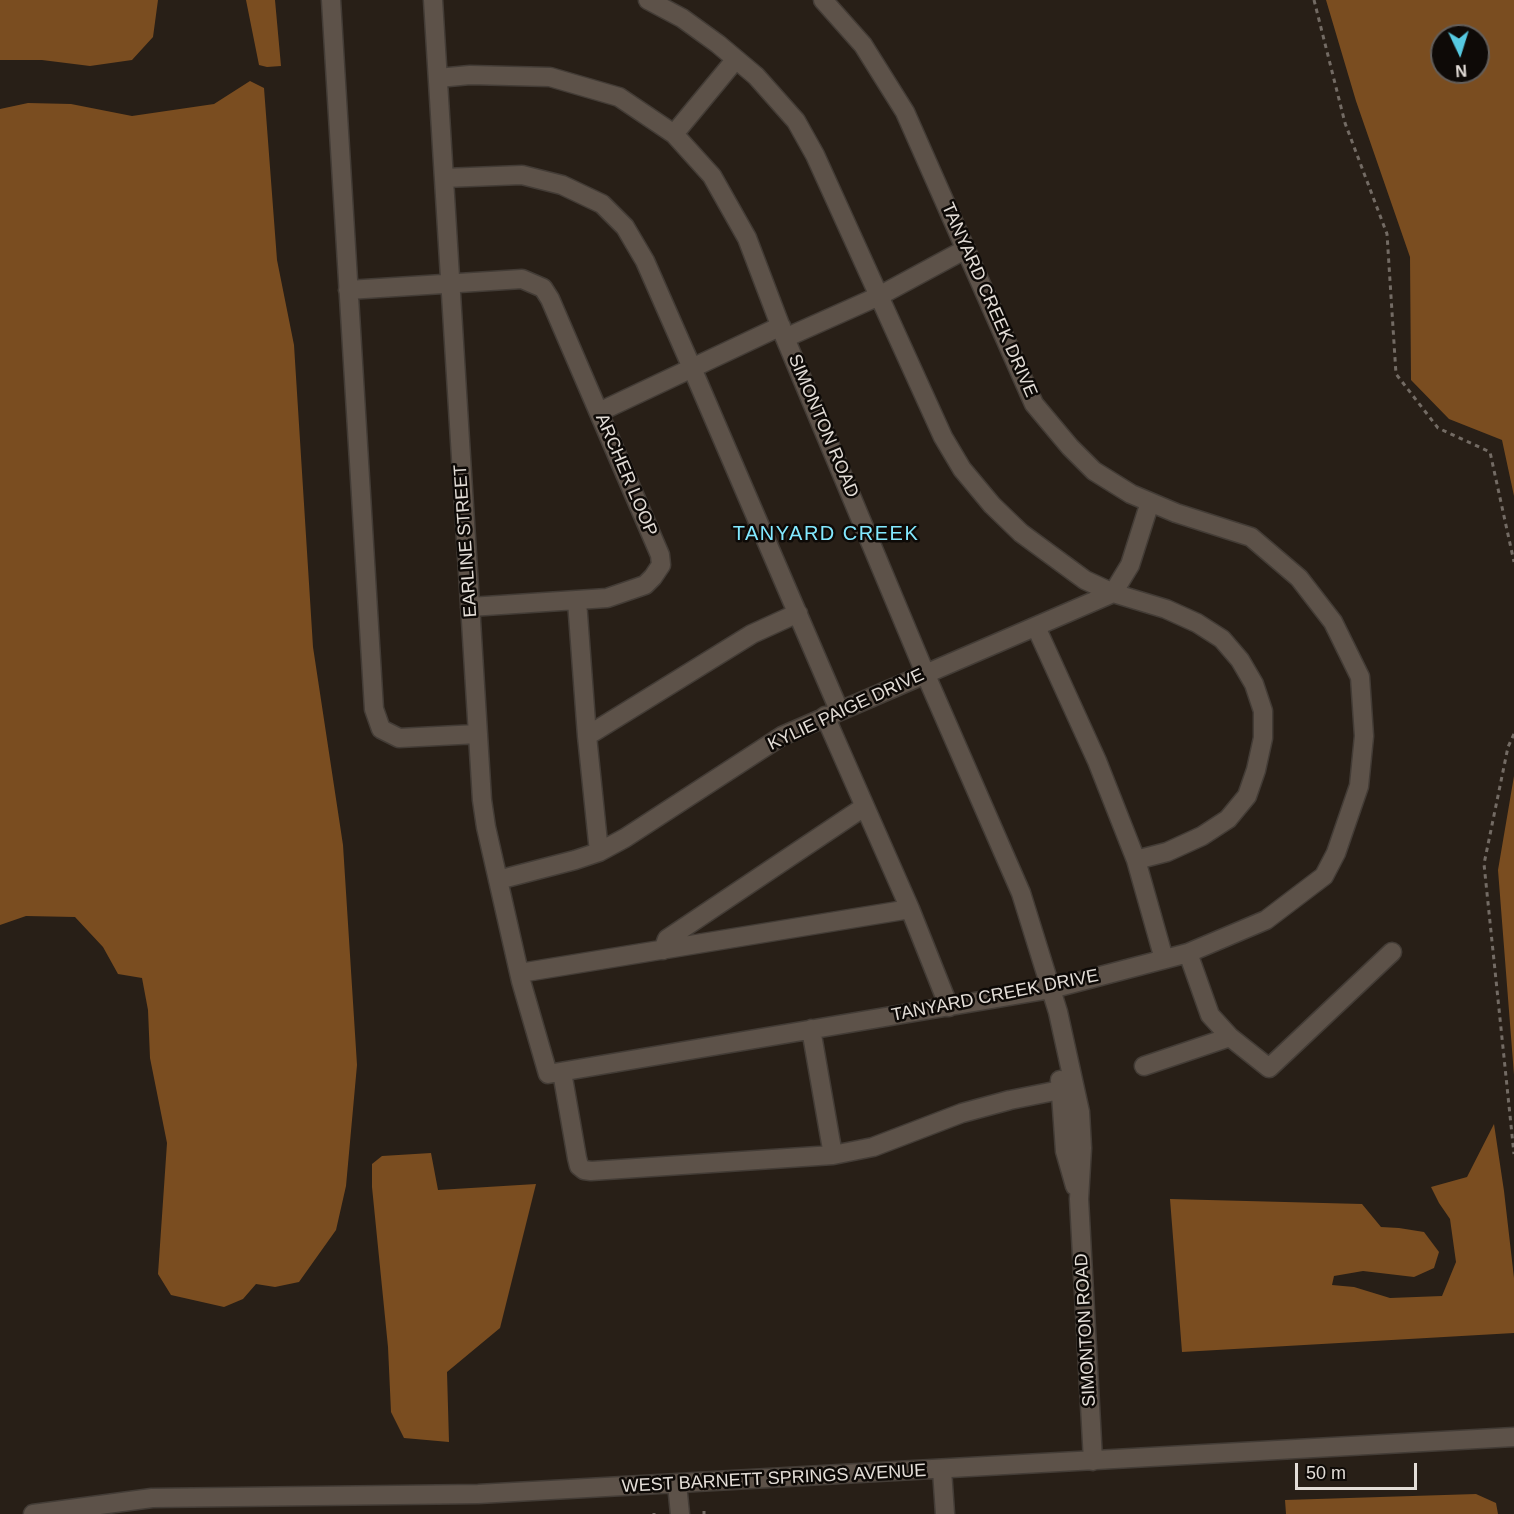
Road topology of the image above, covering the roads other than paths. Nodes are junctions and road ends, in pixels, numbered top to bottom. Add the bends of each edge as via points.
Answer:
1 (331, 0) edge
2 (433, 0) edge
3 (648, 0) edge
4 (822, 0) edge
5 (736, 59) junction
6 (438, 78) junction
7 (674, 134) junction
8 (444, 177) junction
9 (966, 249) junction
10 (450, 284) junction
11 (348, 290) junction
12 (879, 296) junction
13 (783, 332) junction
14 (692, 368) junction
15 (599, 412) junction
16 (1150, 502) junction
17 (1113, 593) junction
18 (577, 601) junction
19 (470, 607) junction
20 (798, 613) junction
21 (1036, 627) junction
22 (926, 673) junction
23 (832, 713) junction
24 (478, 734) junction
25 (587, 736) junction
26 (864, 807) junction
27 (599, 852) junction
28 (1136, 860) junction
29 (498, 880) junction
30 (910, 909) junction
31 (663, 950) junction
32 (1392, 952) dead end
33 (1188, 953) junction
34 (1164, 959) junction
35 (520, 973) junction
36 (1051, 989) junction
37 (949, 1007) junction
38 (811, 1029) junction
39 (1062, 1033) junction
40 (1230, 1037) junction
41 (1144, 1066) dead end
42 (555, 1073) junction
43 (1060, 1090) junction
44 (833, 1155) junction
45 (1079, 1199) junction
46 (1514, 1437) edge
47 (1094, 1461) junction
48 (942, 1470) junction
49 (677, 1484) junction
50 (331, 1505) edge
51 (411, 1505) edge
52 (33, 1514) edge
53 (680, 1514) edge
54 (945, 1514) edge

1 - 11 street
2 - 6 street, EARLINE STREET
3 - 5 street via 682,18
4 - 9 street, TANYARD CREEK DRIVE via 863,45 906,112
5 - 7 street
5 - 12 street via 796,121
6 - 7 street, SIMONTON ROAD via 549,77 619,97
6 - 8 street, EARLINE STREET
7 - 13 street, SIMONTON ROAD via 712,176 747,238
8 - 10 street, EARLINE STREET
8 - 14 street via 522,175 562,185 602,204 625,227 645,261
9 - 12 street
9 - 16 street, TANYARD CREEK DRIVE via 1034,404 1094,471
10 - 11 street, ARCHER LOOP
10 - 15 street, ARCHER LOOP via 522,279 543,288
10 - 19 street, EARLINE STREET
11 - 24 street via 374,709 381,729 399,738
12 - 13 street
12 - 17 street via 917,383 962,469 1021,533 1085,580
13 - 14 street
13 - 22 street, SIMONTON ROAD
14 - 15 street
14 - 20 street
15 - 18 street, ARCHER LOOP via 661,565 645,585 608,598
16 - 17 street via 1130,565
16 - 33 street, TANYARD CREEK DRIVE via 1251,537 1299,578 1333,622 1360,677 1364,736 1359,786 1324,876 1266,920
17 - 21 street, KYLIE PAIGE DRIVE
17 - 28 street via 1166,609 1222,639 1254,684 1263,711 1263,738 1256,770 1247,796 1228,819 1167,852
18 - 19 street, ARCHER LOOP
18 - 25 street
19 - 24 street, EARLINE STREET
20 - 23 street
20 - 25 street via 752,634
21 - 22 street, KYLIE PAIGE DRIVE
21 - 28 street via 1097,761
22 - 23 street, KYLIE PAIGE DRIVE
22 - 36 street, SIMONTON ROAD via 1022,893
23 - 26 street
23 - 27 street, KYLIE PAIGE DRIVE via 782,736
24 - 29 street, EARLINE STREET via 484,818
25 - 27 street
26 - 30 street
26 - 31 street via 667,939
27 - 29 street, KYLIE PAIGE DRIVE
28 - 34 street
29 - 35 street, EARLINE STREET
30 - 31 street
30 - 37 street
31 - 35 street
32 - 40 street via 1269,1068
33 - 34 street, TANYARD CREEK DRIVE
33 - 40 street via 1210,1015
34 - 36 street, TANYARD CREEK DRIVE
35 - 42 street, EARLINE STREET
36 - 37 street, TANYARD CREEK DRIVE
36 - 39 street, SIMONTON ROAD
37 - 38 street, TANYARD CREEK DRIVE
38 - 42 street, TANYARD CREEK DRIVE
38 - 44 street
39 - 43 street, SIMONTON ROAD
39 - 45 street, SIMONTON ROAD via 1080,1112
40 - 41 street
42 - 44 street, EARLINE STREET via 573,1147 584,1170
43 - 44 street via 962,1113 873,1147
43 - 45 street, SIMONTON ROAD via 1065,1151
45 - 47 street, SIMONTON ROAD
46 - 47 street, WEST BARNETT SPRINGS AVENUE
47 - 48 street, WEST BARNETT SPRINGS AVENUE
48 - 49 street, WEST BARNETT SPRINGS AVENUE
48 - 54 street
49 - 51 street, WEST BARNETT SPRINGS AVENUE via 478,1494
49 - 53 street
50 - 51 street, WEST BARNETT SPRINGS AVENUE
50 - 52 street, WEST BARNETT SPRINGS AVENUE via 153,1498

